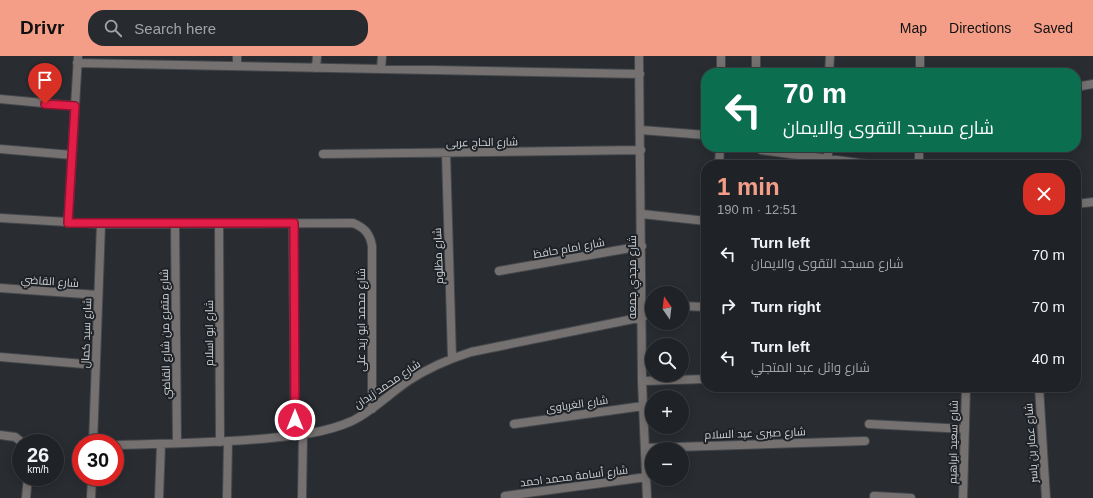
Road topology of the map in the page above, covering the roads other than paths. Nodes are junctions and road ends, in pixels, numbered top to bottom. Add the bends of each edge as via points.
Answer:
1 (237, 56) edge
2 (317, 56) edge
3 (382, 56) edge
4 (639, 56) edge
5 (721, 56) edge
6 (756, 56) edge
7 (830, 56) edge
8 (920, 56) edge
9 (78, 60) edge
10 (237, 66) junction
11 (316, 68) junction
12 (721, 68) edge
13 (756, 68) edge
14 (829, 68) edge
15 (920, 68) edge
16 (382, 69) junction
17 (640, 74) junction
18 (1093, 84) edge
19 (1081, 86) edge
20 (0, 100) edge
21 (75, 106) junction
22 (641, 130) junction
23 (701, 135) edge
24 (0, 149) edge
25 (641, 150) junction
26 (776, 152) edge
27 (828, 152) edge
28 (446, 153) junction
29 (323, 154) dead end
30 (72, 155) junction
31 (828, 159) junction
32 (836, 160) edge
33 (1093, 202) edge
34 (1081, 203) edge
35 (642, 214) junction
36 (0, 218) edge
37 (701, 220) edge
38 (68, 223) junction
39 (294, 223) junction
40 (101, 224) junction
41 (175, 224) junction
42 (219, 224) junction
43 (642, 246) junction
44 (499, 271) dead end
45 (0, 288) edge
46 (98, 295) junction
47 (643, 305) joint
48 (689, 306) edge
49 (701, 307) edge
50 (643, 317) junction
51 (0, 357) edge
52 (452, 358) junction
53 (96, 366) junction
54 (701, 379) edge
55 (642, 381) junction
56 (966, 392) edge
57 (1039, 392) edge
58 (644, 406) junction
59 (372, 409) junction
60 (514, 424) dead end
61 (869, 424) dead end
62 (965, 429) junction
63 (93, 434) edge
64 (0, 435) edge
65 (299, 435) junction
66 (12, 437) edge
67 (224, 441) junction
68 (865, 441) dead end
69 (177, 443) junction
70 (161, 444) junction
71 (124, 445) edge
72 (689, 447) edge
73 (645, 448) edge
74 (645, 477) edge
75 (27, 486) edge
76 (92, 486) edge
77 (647, 486) edge
78 (505, 496) dead end
79 (874, 496) dead end
80 (26, 498) edge
81 (91, 498) edge
82 (158, 498) edge
83 (227, 498) edge
84 (302, 498) edge
85 (647, 498) edge
86 (911, 498) edge
87 (963, 498) edge
88 (1046, 498) edge

1 - 10 street
2 - 11 street
3 - 16 street
4 - 17 street, شارع مجدي جمعه
5 - 12 street
6 - 13 street
7 - 14 street
8 - 15 street
9 - 10 street
9 - 21 street
10 - 11 street
11 - 16 street
16 - 17 street
17 - 22 street, شارع مجدي جمعه
18 - 19 street
20 - 21 street
21 - 30 street
22 - 23 street
22 - 25 street, شارع مجدي جمعه
24 - 30 street
25 - 28 street, شارع الحاج عربى
25 - 35 street, شارع مجدي جمعه
26 - 31 street
27 - 31 street
28 - 29 street, شارع الحاج عربى
28 - 52 street, شارع مظلوم
30 - 38 street
31 - 32 street
33 - 34 street
35 - 37 street
35 - 43 street, شارع مجدي جمعه
36 - 38 street
38 - 40 street
39 - 42 street
39 - 59 street, شارع محمد ابو زيد على via 354,223 367,231 372,246
39 - 65 street
40 - 41 street
40 - 46 street, شارع سيد كمال
41 - 42 street
41 - 69 street, شارع متفرع من شارع القاضي
42 - 67 street, شارع ابو اسلام
43 - 44 street, شارع امام حافظ
43 - 47 street, شارع مجدي جمعه
45 - 46 street, شارع القاضي
46 - 53 street, شارع سيد كمال
47 - 50 street, شارع مجدي جمعه
48 - 49 street
50 - 52 street, شارع محمد زيدان
50 - 55 street, شارع مجدي جمعه
51 - 53 street
52 - 59 street, شارع محمد زيدان via 408,381
53 - 63 street, شارع سيد كمال
54 - 55 street
55 - 58 street, شارع مجدي جمعه
56 - 62 street, شارع سعيد ابراهيم
57 - 88 street, شارع عمار بن ياسر
58 - 60 street, شارع الغرباوى
58 - 73 street, شارع مجدي جمعه
59 - 65 street, شارع محمد زيدان via 351,421
61 - 62 street
62 - 87 street, شارع سعيد ابراهيم
64 - 66 street
65 - 67 street, شارع محمد زيدان
65 - 84 street
67 - 69 street, شارع محمد زيدان
67 - 83 street, شارع ابو اسلام
68 - 72 street, شارع صبرى عبد السلام
69 - 70 street, شارع محمد زيدان
70 - 71 street, شارع محمد زيدان
70 - 82 street
74 - 78 street, شارع أسامة محمد احمد
75 - 80 street
76 - 81 street
77 - 85 street, شارع مجدي جمعه
79 - 86 street

